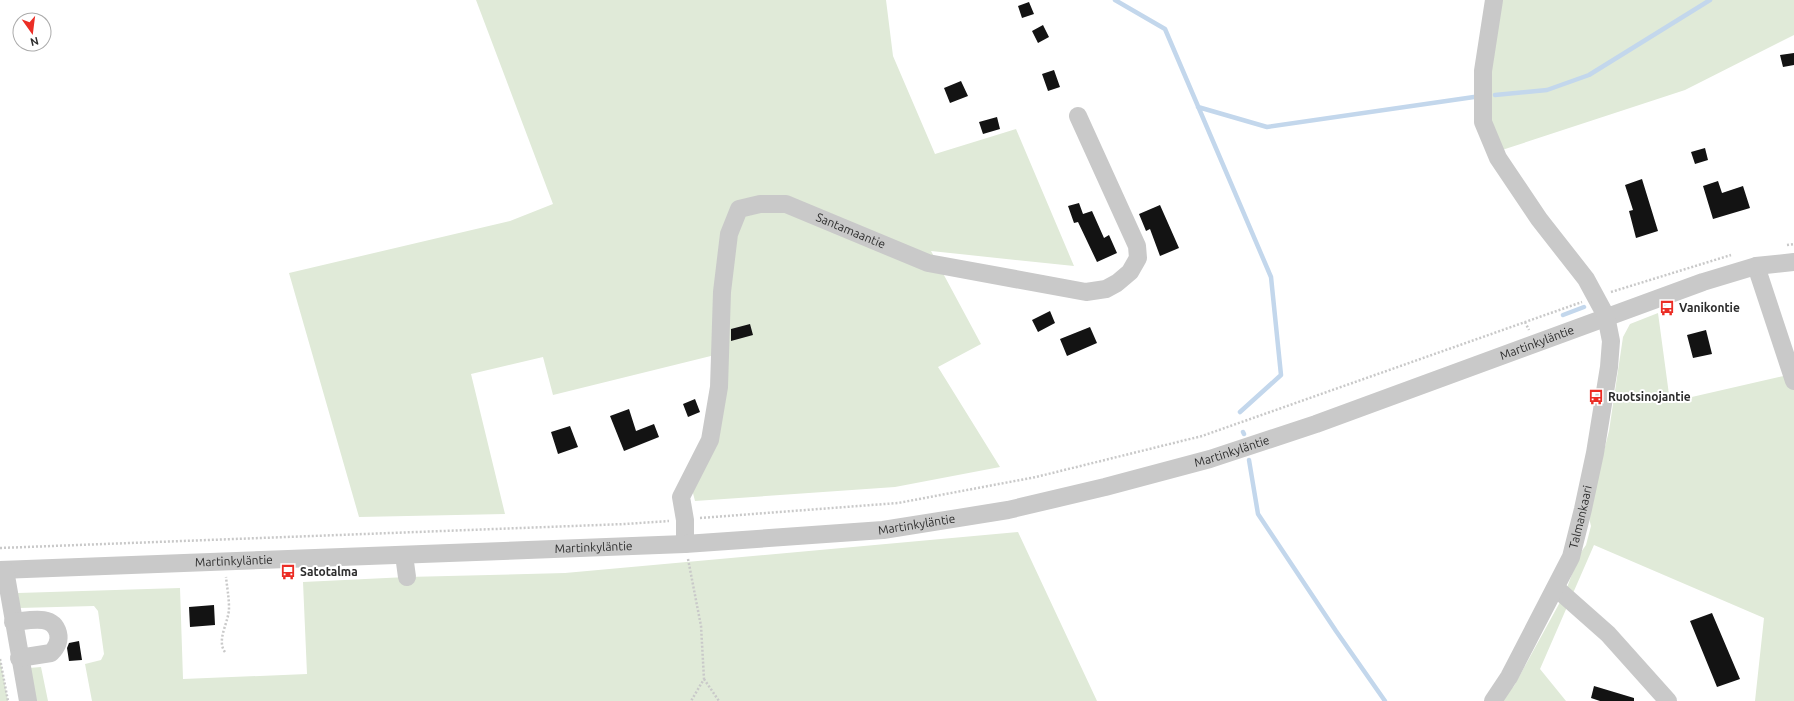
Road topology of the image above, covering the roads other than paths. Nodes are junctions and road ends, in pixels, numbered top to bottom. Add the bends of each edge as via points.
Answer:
1 (1494, 0) edge
2 (1078, 116) dead end
3 (1794, 262) edge
4 (1756, 266) junction
5 (1606, 316) junction
6 (1794, 381) edge
7 (685, 544) junction
8 (404, 555) junction
9 (2, 570) edge
10 (407, 577) dead end
11 (1556, 588) junction
12 (12, 622) junction
13 (19, 658) junction
14 (28, 701) edge
15 (1493, 701) edge
16 (1668, 701) edge

1 - 5 street via 1482,72 1483,122 1498,158 1539,219 1586,279
2 - 7 street, Santamaantie via 1137,246 1138,258 1130,272 1106,289 1086,292 928,263 786,204 760,204 739,210 729,234 722,292 719,387 710,440 681,497 685,520
3 - 4 street, Martinkyläntie
4 - 5 street, Martinkyläntie
4 - 6 street
5 - 7 street, Martinkyläntie via 1316,424 1210,459 1105,487 1008,510 883,530
5 - 11 street, Talmankaari via 1610,347 1595,453 1571,557
7 - 8 street, Martinkyläntie
8 - 9 street, Martinkyläntie
8 - 10 street
9 - 12 street
11 - 15 street, Talmankaari via 1509,677
11 - 16 street via 1608,634
12 - 13 street
12 - 13 street via 47,620 55,625 58,634 58,646 51,653
13 - 14 street

